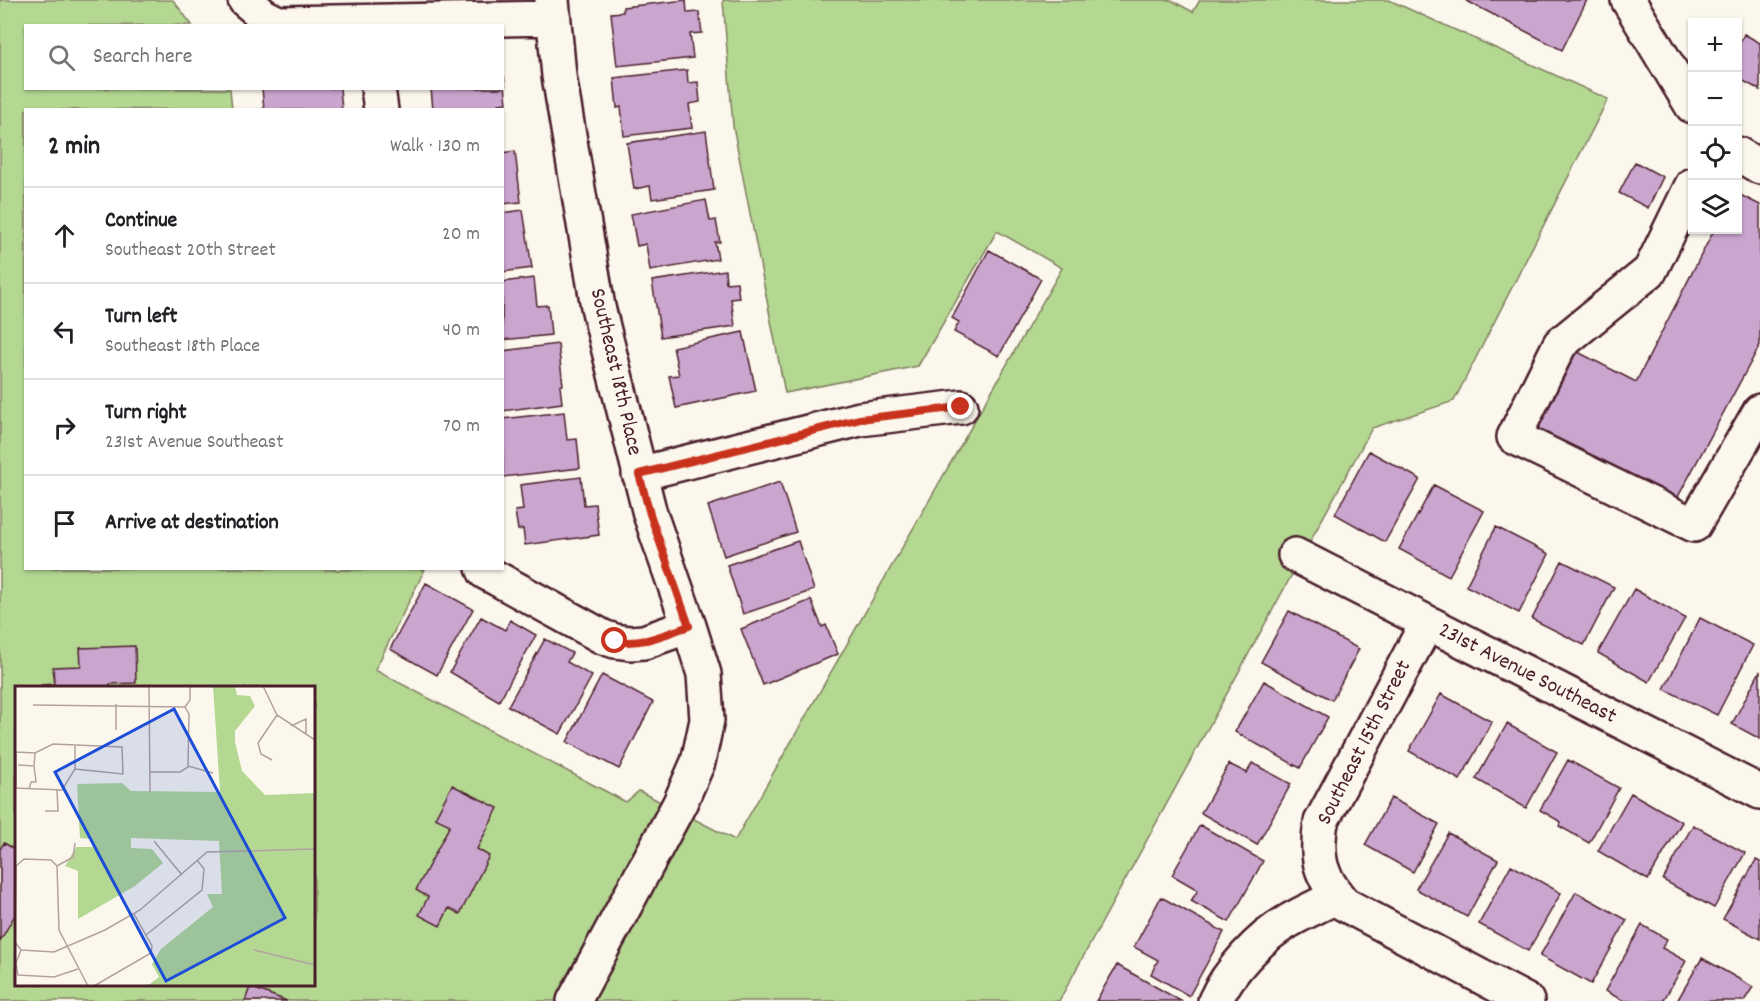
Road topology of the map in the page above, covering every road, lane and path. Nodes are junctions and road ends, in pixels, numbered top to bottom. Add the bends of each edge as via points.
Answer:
1 (245, 0) edge
2 (1628, 0) edge
3 (552, 9) edge
4 (370, 24) edge
5 (378, 90) edge
6 (1688, 99) edge
7 (381, 108) edge
8 (1742, 157) edge
9 (1760, 167) edge
10 (1688, 193) edge
11 (961, 407) dead end
12 (1760, 411) edge
13 (639, 474) junction
14 (1295, 555) dead end
15 (484, 570) edge
16 (1427, 623) junction
17 (689, 626) junction
18 (1760, 792) edge
19 (1337, 896) junction
20 (574, 1001) edge
21 (1215, 1001) edge
22 (1527, 1001) edge

1 - 4 street via 278,24
2 - 6 street
3 - 4 street
3 - 13 street, Southeast 18th Place via 559,76 598,307
5 - 7 street
8 - 9 street
10 - 12 street via 1650,271 1560,344 1514,437 1694,525
11 - 13 street via 860,419
13 - 17 street, Southeast 18th Place
14 - 16 street, 231st Avenue Southeast
15 - 17 street via 615,641 644,642
16 - 18 street, 231st Avenue Southeast
16 - 19 street, Southeast 15th Street via 1321,822 1317,844 1320,867
17 - 20 street, Southeast 18th Place via 704,674 707,720 698,762
19 - 21 street via 1285,922 1248,954
19 - 22 street via 1344,904

